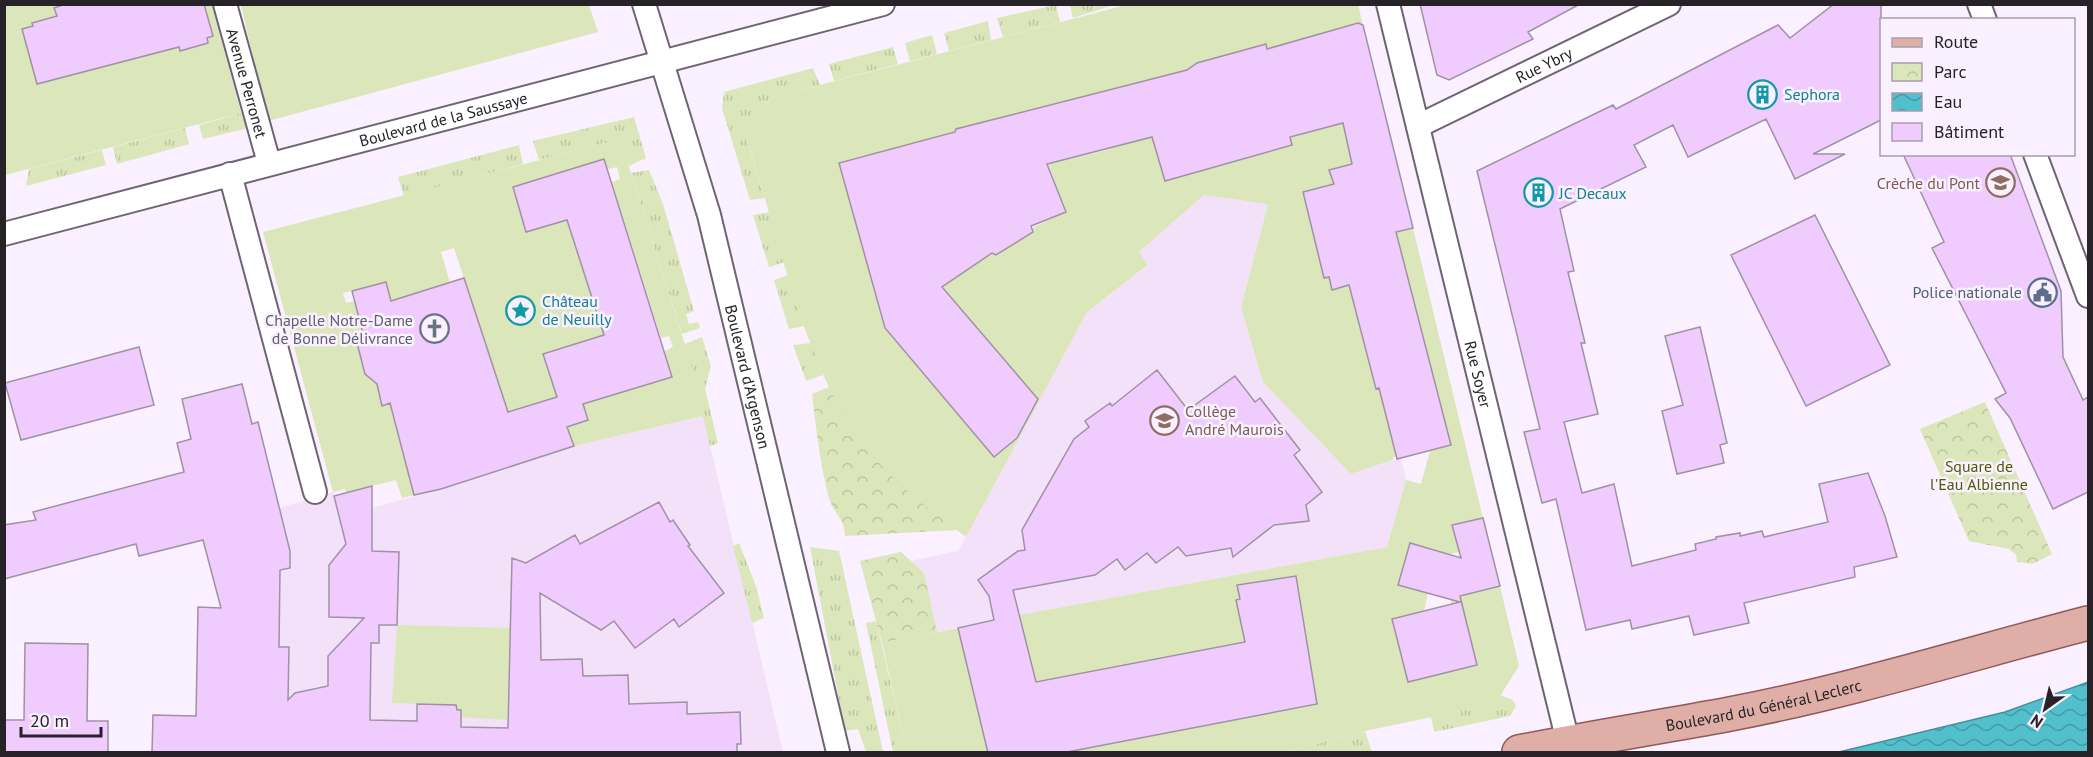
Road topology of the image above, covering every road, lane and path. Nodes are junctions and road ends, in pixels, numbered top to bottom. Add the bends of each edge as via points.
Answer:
1 (225, 4) edge
2 (644, 4) edge
3 (883, 4) edge
4 (1388, 4) edge
5 (1669, 4) edge
6 (663, 64) junction
7 (1418, 126) junction
8 (2036, 156) edge
9 (269, 163) junction
10 (230, 174) junction
11 (4, 234) edge
12 (2088, 296) edge
13 (315, 492) dead end
14 (2088, 608) edge
15 (2088, 623) edge
16 (2006, 644) junction
17 (1568, 742) junction
18 (838, 753) edge
19 (1519, 753) edge

1 - 9 street, Avenue Perronet
2 - 6 street, Boulevard d'Argenson
3 - 6 street, Boulevard de la Saussaye
4 - 7 street, Rue Soyer
5 - 7 street, Rue Ybry
6 - 9 street, Boulevard de la Saussaye
6 - 18 street, Boulevard d'Argenson via 709,215
7 - 17 street, Rue Soyer
8 - 12 street
9 - 10 street, Boulevard de la Saussaye
10 - 11 street, Boulevard de la Saussaye
10 - 13 street
14 - 16 main road, Boulevard du Général Leclerc
15 - 16 main road, Boulevard du Général Leclerc
16 - 17 main road, Boulevard du Général Leclerc via 1905,674 1742,711
17 - 19 main road, Boulevard du Général Leclerc

